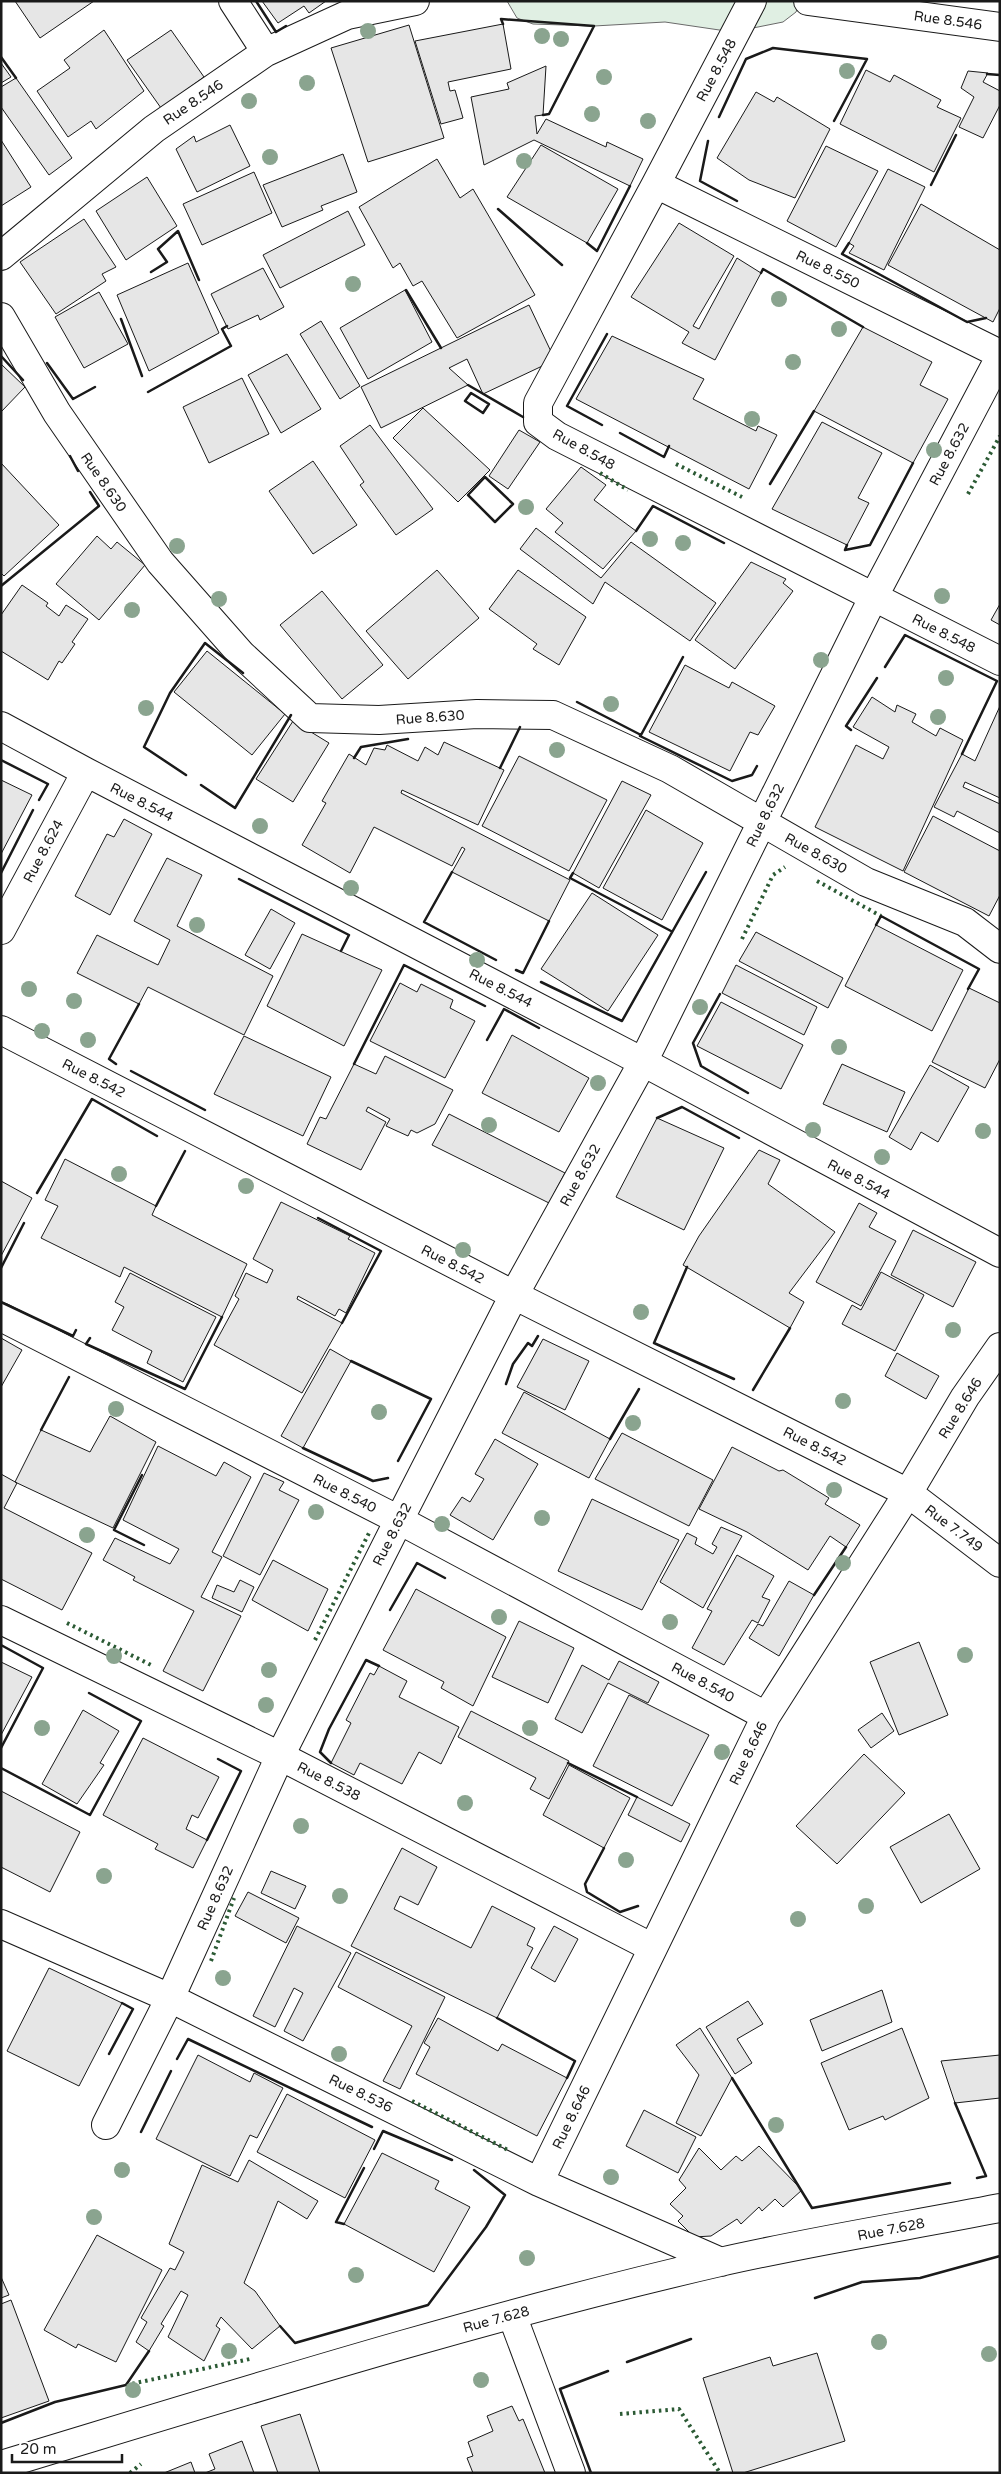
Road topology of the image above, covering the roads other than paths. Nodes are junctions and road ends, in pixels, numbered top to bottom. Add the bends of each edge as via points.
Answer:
1 (233, 1) edge
2 (415, 1) edge
3 (752, 1) edge
4 (808, 1) edge
5 (968, 12) edge
6 (1000, 27) edge
7 (266, 52) junction
8 (656, 184) junction
9 (1, 256) edge
10 (1, 317) edge
11 (1000, 356) edge
12 (873, 598) junction
13 (1000, 661) edge
14 (1, 726) edge
15 (86, 772) junction
16 (761, 823) junction
17 (1, 930) edge
18 (1000, 950) edge
19 (1, 1030) edge
20 (643, 1062) junction
21 (1000, 1253) edge
22 (514, 1295) junction
23 (1, 1317) edge
24 (1000, 1347) edge
25 (908, 1493) junction
26 (399, 1520) junction
27 (1000, 1563) edge
28 (1, 1620) edge
29 (766, 1716) junction
30 (280, 1756) junction
31 (1, 1924) edge
32 (653, 1948) junction
33 (170, 1998) junction
34 (106, 2125) dead end
35 (539, 2182) junction
36 (1000, 2208) edge
37 (721, 2262) junction
38 (512, 2315) junction
39 (1, 2465) edge
40 (571, 2473) edge

1 - 7 street
2 - 7 street, Rue 8.546 via 347,15
3 - 8 street, Rue 8.548
4 - 5 street, Rue 8.546
5 - 6 street, Rue 8.546
7 - 9 street, Rue 8.546 via 154,128
8 - 11 street, Rue 8.550
8 - 12 street, Rue 8.548 via 538,403 538,422 557,436
10 - 16 street, Rue 8.630 via 57,414 160,562 241,654 310,718 379,720 477,714 553,716 670,769
11 - 12 street, Rue 8.632
12 - 13 street, Rue 8.548
12 - 16 street, Rue 8.632
14 - 15 street, Rue 8.544
15 - 17 street, Rue 8.624
15 - 20 street, Rue 8.544
16 - 18 street, Rue 8.630 via 866,882 965,922
16 - 20 street, Rue 8.632
19 - 22 street, Rue 8.542
20 - 21 street, Rue 8.544
20 - 22 street, Rue 8.632
22 - 25 street, Rue 8.542
22 - 26 street, Rue 8.632
23 - 26 street, Rue 8.540
24 - 25 street, Rue 8.646 via 965,1397
25 - 27 street, Rue 7.749
25 - 29 street, Rue 8.646
26 - 29 street, Rue 8.540
26 - 30 street, Rue 8.632
28 - 30 street, Rue 8.538
29 - 32 street, Rue 8.646
30 - 32 street, Rue 8.538
30 - 33 street, Rue 8.632
31 - 33 street, Rue 8.536
32 - 35 street, Rue 8.646
33 - 34 street, Rue 8.632
33 - 35 street, Rue 8.536
35 - 37 street, Rue 8.536
36 - 37 street, Rue 7.628
37 - 38 street, Rue 7.628
38 - 39 street, Rue 7.628 via 330,2365
38 - 40 street

